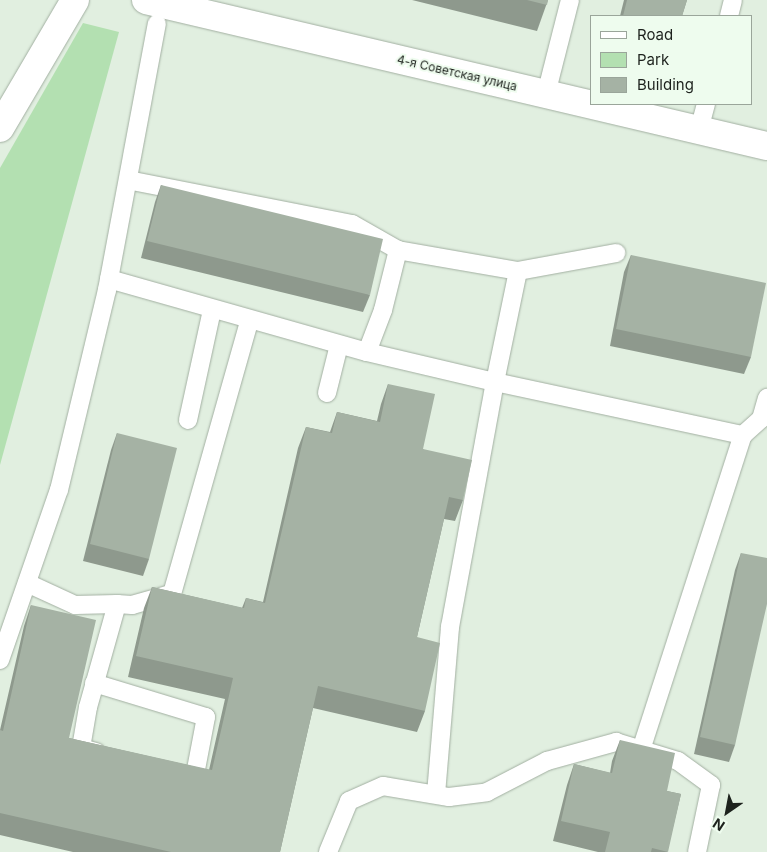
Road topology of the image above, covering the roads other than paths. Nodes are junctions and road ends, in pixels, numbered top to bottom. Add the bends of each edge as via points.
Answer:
1 (74, 0) edge
2 (570, 0) edge
3 (733, 0) edge
4 (152, 12) edge
5 (729, 15) edge
6 (546, 94) junction
7 (590, 104) edge
8 (593, 105) edge
9 (706, 105) edge
10 (0, 128) edge
11 (699, 130) junction
12 (767, 146) edge
13 (128, 180) junction
14 (398, 250) junction
15 (616, 253) dead end
16 (518, 271) junction
17 (109, 279) junction
18 (212, 310) junction
19 (249, 321) junction
20 (339, 345) junction
21 (367, 352) junction
22 (495, 382) junction
23 (328, 393) dead end
24 (767, 398) edge
25 (188, 420) dead end
26 (744, 435) junction
27 (27, 583) junction
28 (117, 604) junction
29 (0, 660) edge
30 (94, 683) junction
31 (641, 750) junction
32 (111, 757) edge
33 (166, 773) edge
34 (436, 794) junction
35 (328, 852) edge
36 (697, 852) edge

1 - 10 street
2 - 6 lane
3 - 5 lane
4 - 6 street, 4-я Советская улица
4 - 13 lane
6 - 7 street, 4-я Советская улица
8 - 11 street, 4-я Советская улица
9 - 11 lane
11 - 12 street, 4-я Советская улица
13 - 14 lane via 352,224
13 - 17 lane
14 - 16 lane
14 - 21 lane via 383,310
15 - 16 lane
16 - 22 lane
17 - 18 lane
17 - 27 lane via 59,490
18 - 19 lane
18 - 25 lane
19 - 20 lane
19 - 28 lane via 179,596
20 - 21 lane
20 - 23 lane
21 - 22 lane
22 - 26 lane
22 - 34 lane via 450,627
24 - 26 lane via 761,419
26 - 31 lane
27 - 28 lane via 75,605
27 - 29 lane
28 - 30 lane
30 - 32 lane via 82,748
30 - 33 lane via 206,717 194,780
31 - 34 lane via 616,742 585,748 547,761 487,792 449,797
31 - 36 lane via 678,761 711,785
34 - 35 lane via 383,786 350,801

